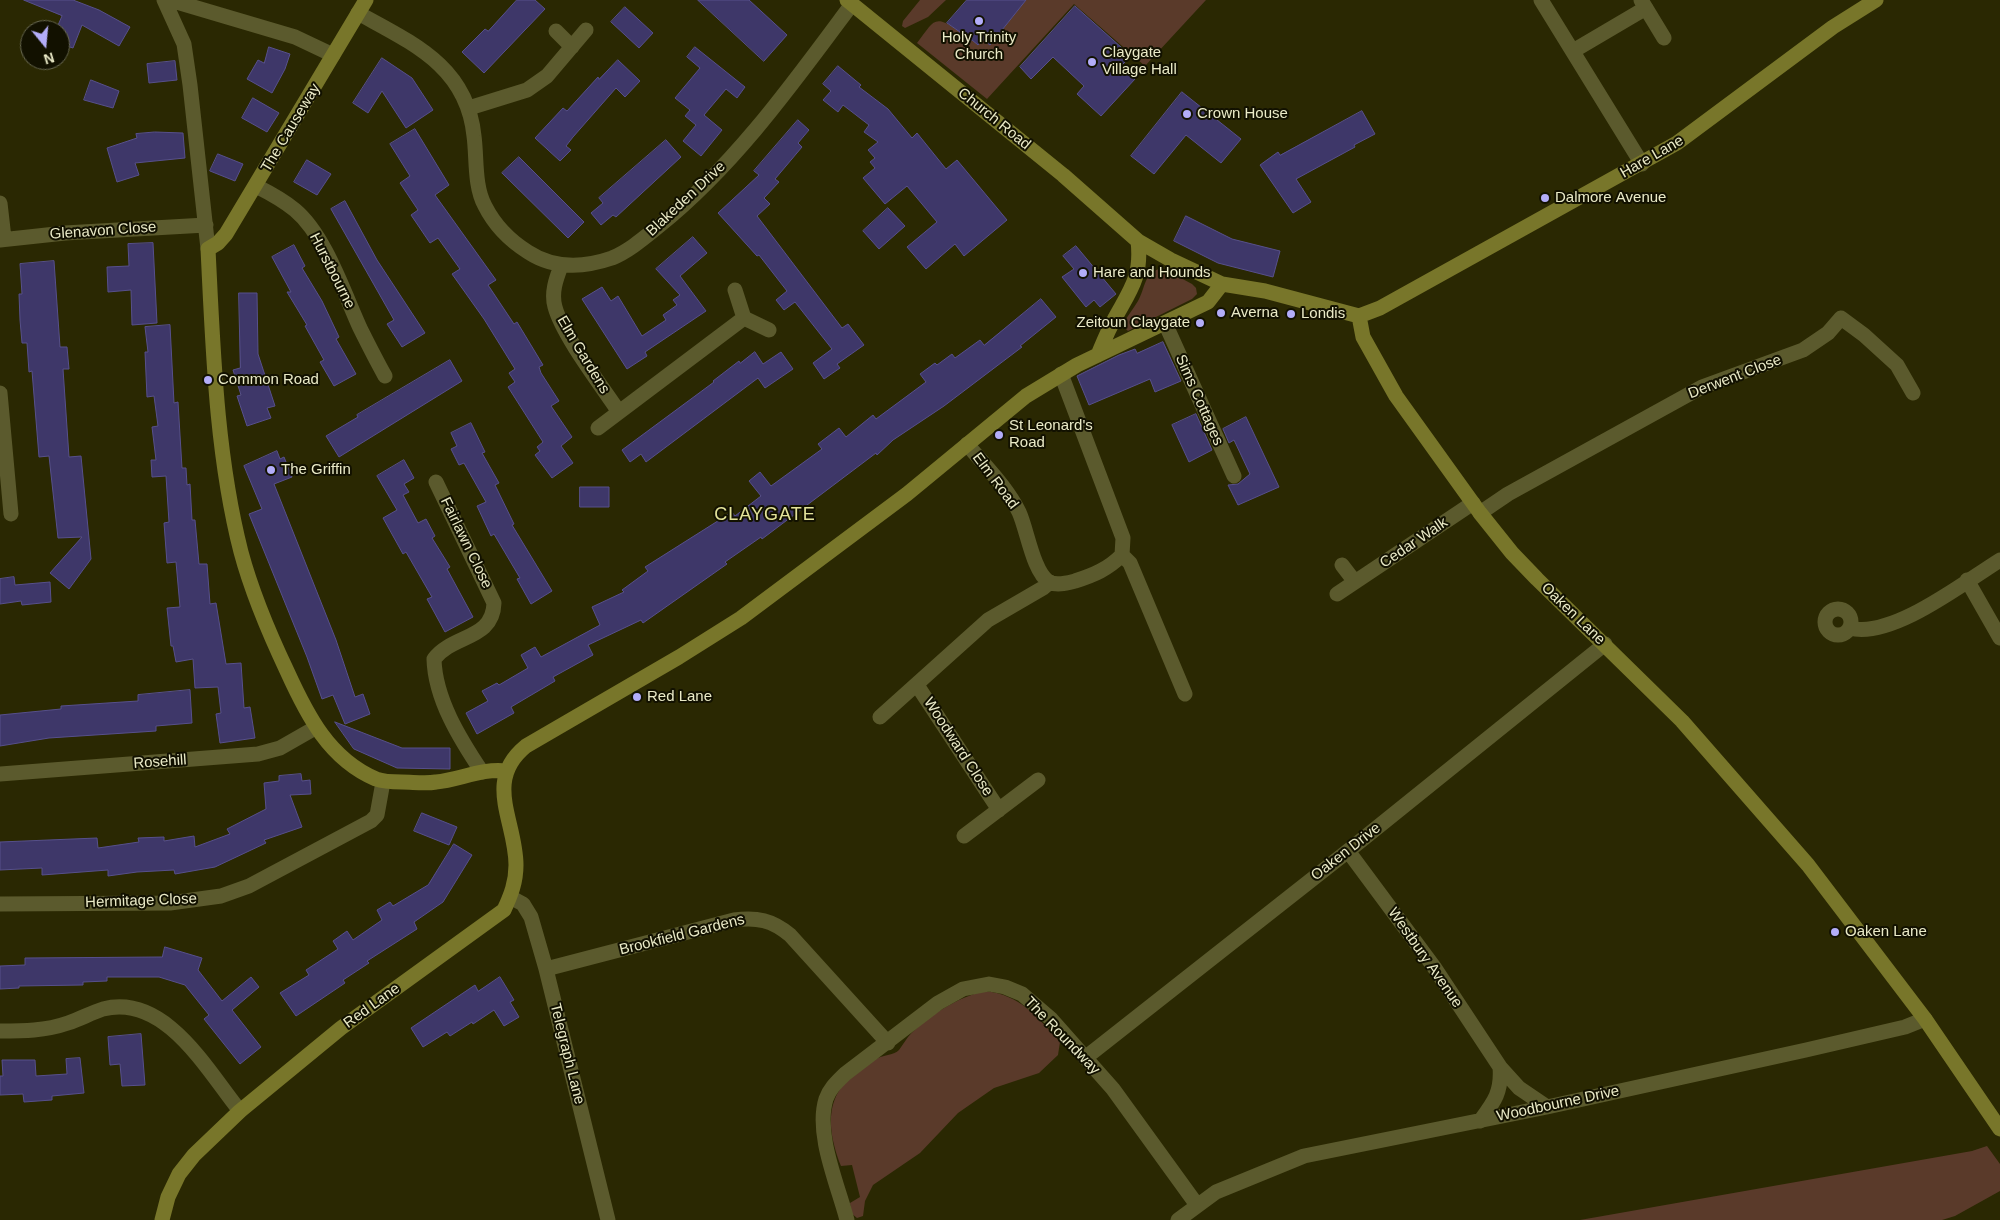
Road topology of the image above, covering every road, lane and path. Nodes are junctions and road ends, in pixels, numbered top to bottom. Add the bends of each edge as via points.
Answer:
1 (164, 0) edge
2 (170, 0) edge
3 (366, 0) edge
4 (1541, 0) edge
5 (1876, 0) edge
6 (850, 2) edge
7 (1644, 4) edge
8 (358, 14) junction
9 (586, 30) dead end
10 (556, 31) dead end
11 (1664, 38) dead end
12 (572, 47) junction
13 (1574, 51) junction
14 (333, 55) junction
15 (469, 108) junction
16 (1642, 164) junction
17 (256, 186) junction
18 (0, 203) edge
19 (206, 225) junction
20 (2, 239) edge
21 (1138, 241) junction
22 (208, 248) junction
23 (561, 266) junction
24 (1222, 284) junction
25 (735, 290) dead end
26 (1359, 316) junction
27 (744, 318) junction
28 (1164, 323) junction
29 (769, 330) dead end
30 (1098, 354) junction
31 (1062, 374) junction
32 (385, 376) dead end
33 (0, 393) edge
34 (1913, 393) dead end
35 (619, 412) junction
36 (598, 428) dead end
37 (967, 444) junction
38 (1234, 476) dead end
39 (436, 482) dead end
40 (1477, 508) junction
41 (11, 514) dead end
42 (1122, 555) junction
43 (2000, 560) edge
44 (1342, 565) dead end
45 (1967, 580) junction
46 (1050, 582) junction
47 (1355, 582) junction
48 (1337, 594) dead end
49 (1850, 628) dead end
50 (2000, 638) edge
51 (1604, 644) junction
52 (917, 685) junction
53 (1185, 694) dead end
54 (880, 718) dead end
55 (315, 728) junction
56 (506, 771) junction
57 (482, 772) junction
58 (0, 774) edge
59 (1038, 780) dead end
60 (383, 782) junction
61 (999, 810) junction
62 (964, 836) dead end
63 (1348, 851) junction
64 (510, 897) junction
65 (0, 904) edge
66 (546, 969) junction
67 (1925, 1019) junction
68 (0, 1031) edge
69 (888, 1042) junction
70 (1085, 1058) junction
71 (1500, 1067) junction
72 (1547, 1107) junction
73 (240, 1111) junction
74 (1480, 1121) junction
75 (2000, 1129) edge
76 (1197, 1205) junction
77 (162, 1220) edge
78 (608, 1220) edge
79 (847, 1220) edge
80 (1178, 1220) edge

1 - 19 street via 184,44
2 - 14 street via 295,37
3 - 8 street, The Causeway
4 - 13 street
5 - 16 street, Hare Lane via 1833,28 1700,128
6 - 21 street, Church Road via 1063,175
6 - 23 street, Blakeden Drive via 738,150 675,213 635,245 613,257 592,264
7 - 11 street
7 - 13 street
8 - 14 street, The Causeway
8 - 15 street, Blakeden Drive via 442,64
9 - 12 street
10 - 12 street
12 - 15 street via 547,76 527,90
13 - 16 street
14 - 17 street, The Causeway
15 - 23 street, Blakeden Drive via 483,204 496,226 516,244 537,258
16 - 26 street, Hare Lane via 1380,308
17 - 22 street, The Causeway via 226,234 218,244
17 - 32 street, Hurstbourne via 296,211 312,230 333,266
18 - 20 street
19 - 20 street, Glenavon Close
19 - 22 street
21 - 24 street, Church Road
21 - 30 street via 1140,256 1134,286
22 - 55 street via 222,444 241,551 270,636
23 - 35 street, Elm Gardens via 553,286 554,306 562,325
24 - 26 street, Church Road via 1265,291
24 - 28 street via 1208,302
25 - 27 street
26 - 40 street, Oaken Lane via 1363,337 1384,375
27 - 29 street
27 - 35 street
28 - 30 street
28 - 38 street, Sims Cottages
30 - 31 street
31 - 37 street via 1026,396
31 - 42 street via 1116,514 1123,538
33 - 41 street
34 - 40 street, Derwent Close via 1897,366 1840,318 1828,333 1804,350 1702,387
35 - 36 street
37 - 46 street, Elm Road via 1018,511 1036,562
37 - 56 street via 907,494 741,618 526,746 514,755
39 - 57 street, Fairlawn Close via 494,603 494,616 488,625 453,643 434,659 435,680 451,718
40 - 47 street, Cedar Walk
40 - 51 street, Oaken Lane via 1512,553
42 - 46 street via 1110,567 1093,575 1059,584
42 - 53 street via 1130,563
43 - 45 street
44 - 47 street
45 - 49 street via 1907,618 1882,628 1861,631
45 - 50 street
46 - 52 street, Woodward Close via 988,620
47 - 48 street, Cedar Walk
51 - 63 street, Oaken Drive
51 - 67 street, Oaken Lane via 1682,722 1808,865
52 - 54 street, Woodward Close
52 - 61 street, Woodward Close
55 - 58 street, Rosehill via 280,748 258,754
55 - 60 street via 356,768
56 - 57 street
56 - 64 street, Red Lane via 505,805 516,863
57 - 60 street via 435,783
59 - 61 street, Woodward Close
60 - 65 street, Hermitage Close via 380,806 371,821 249,886 221,896 170,902
61 - 62 street, Woodward Close
63 - 70 street, Oaken Drive
63 - 71 street, Westbury Avenue via 1434,967
64 - 66 street, Telegraph Lane via 528,911
64 - 73 street, Red Lane via 504,910 490,922 365,1010
66 - 69 street, Brookfield Gardens via 734,920 749,918 776,923
66 - 78 street, Telegraph Lane
67 - 72 street, Woodbourne Drive via 1905,1028
67 - 75 street, Oaken Lane
68 - 73 street via 44,1029 118,1006 142,1010 175,1030
69 - 70 street, The Roundway via 938,1003 964,989 989,984 1022,994
69 - 79 street, The Roundway via 845,1074 832,1086 826,1098 824,1132
70 - 76 street, The Roundway via 1112,1089
71 - 72 street, Westbury Avenue via 1519,1088
71 - 74 street via 1501,1083 1496,1100
72 - 74 street, Woodbourne Drive
73 - 77 street, Red Lane via 179,1174
74 - 76 street, Woodbourne Drive via 1304,1156 1237,1181
76 - 80 street

